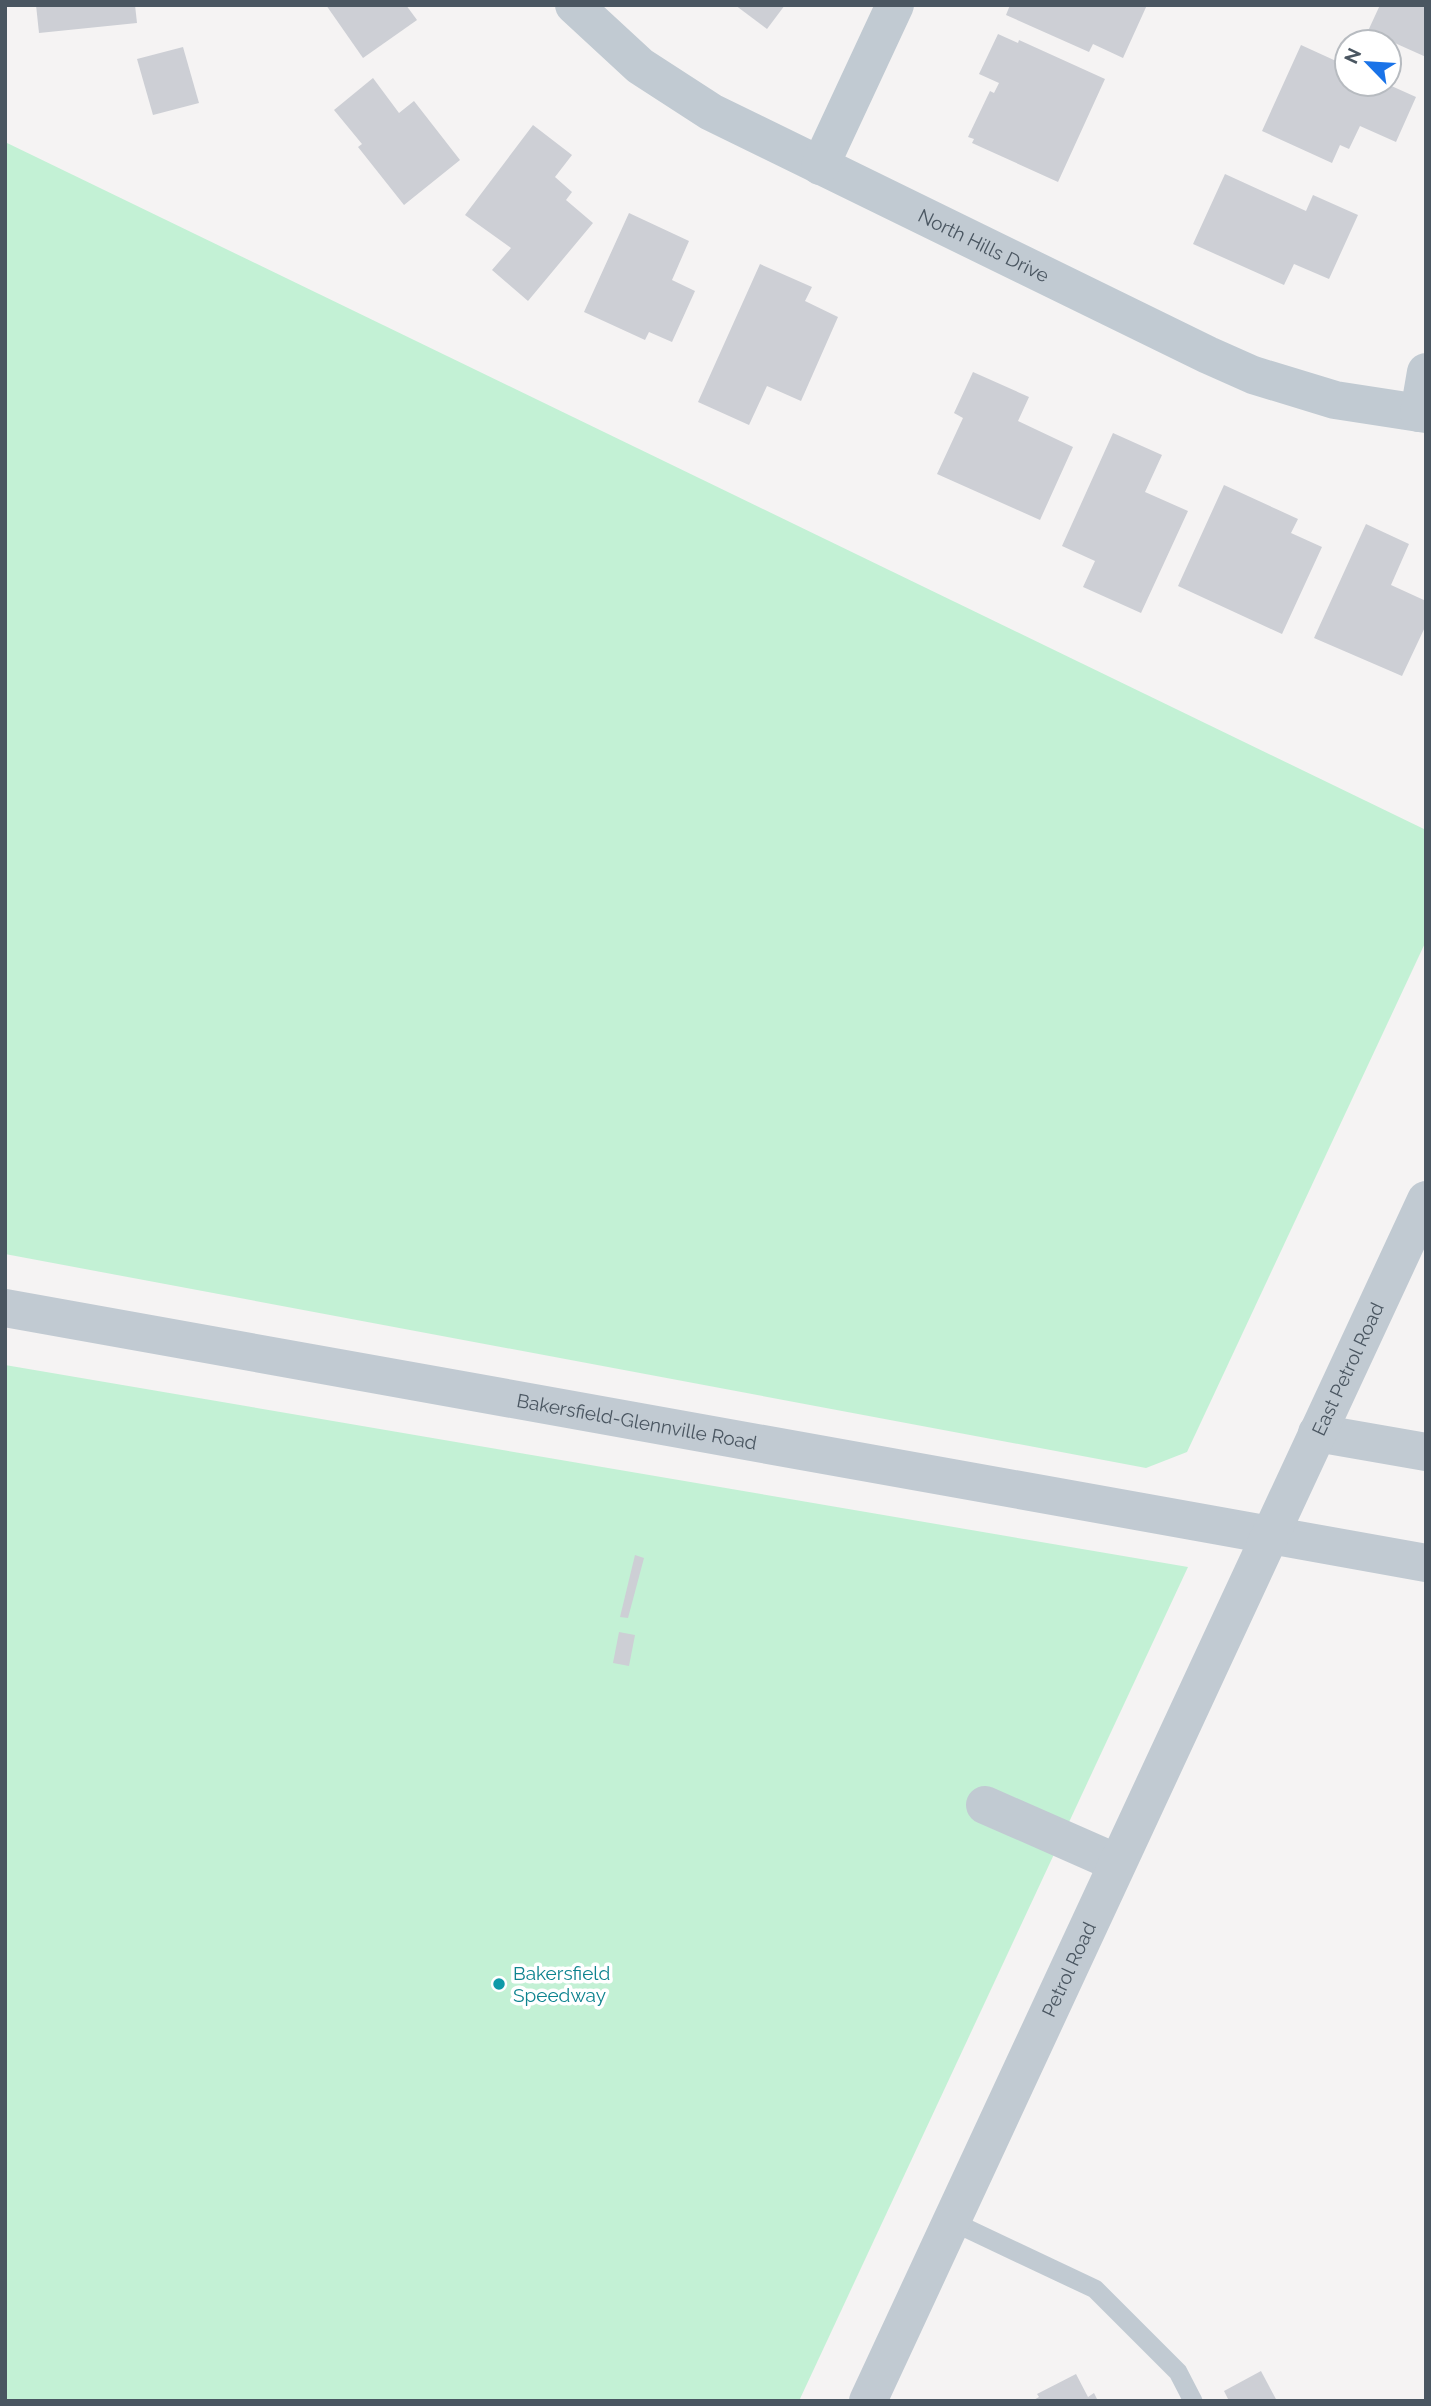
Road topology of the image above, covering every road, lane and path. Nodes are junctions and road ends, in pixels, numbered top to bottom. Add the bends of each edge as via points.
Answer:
1 (574, 5) edge
2 (895, 5) edge
3 (820, 166) junction
4 (1426, 372) edge
5 (1422, 414) edge
6 (1426, 1200) edge
7 (5, 1308) edge
8 (1317, 1433) junction
9 (1426, 1452) edge
10 (1269, 1537) junction
11 (1426, 1563) edge
12 (985, 1805) dead end
13 (1117, 1863) junction
14 (951, 2221) junction
15 (868, 2401) edge
16 (1193, 2401) edge

1 - 3 street, North Hills Drive via 640,65 711,112
2 - 3 street
3 - 5 street, North Hills Drive via 1253,375 1335,400
4 - 5 street
6 - 8 street, East Petrol Road
7 - 10 street, Bakersfield-Glennville Road
8 - 9 street
8 - 10 street, East Petrol Road
10 - 11 street, Bakersfield-Glennville Road
10 - 13 street, Petrol Road
12 - 13 street
13 - 14 street, Petrol Road
14 - 15 street, Petrol Road
14 - 16 lane via 1095,2289 1178,2372

